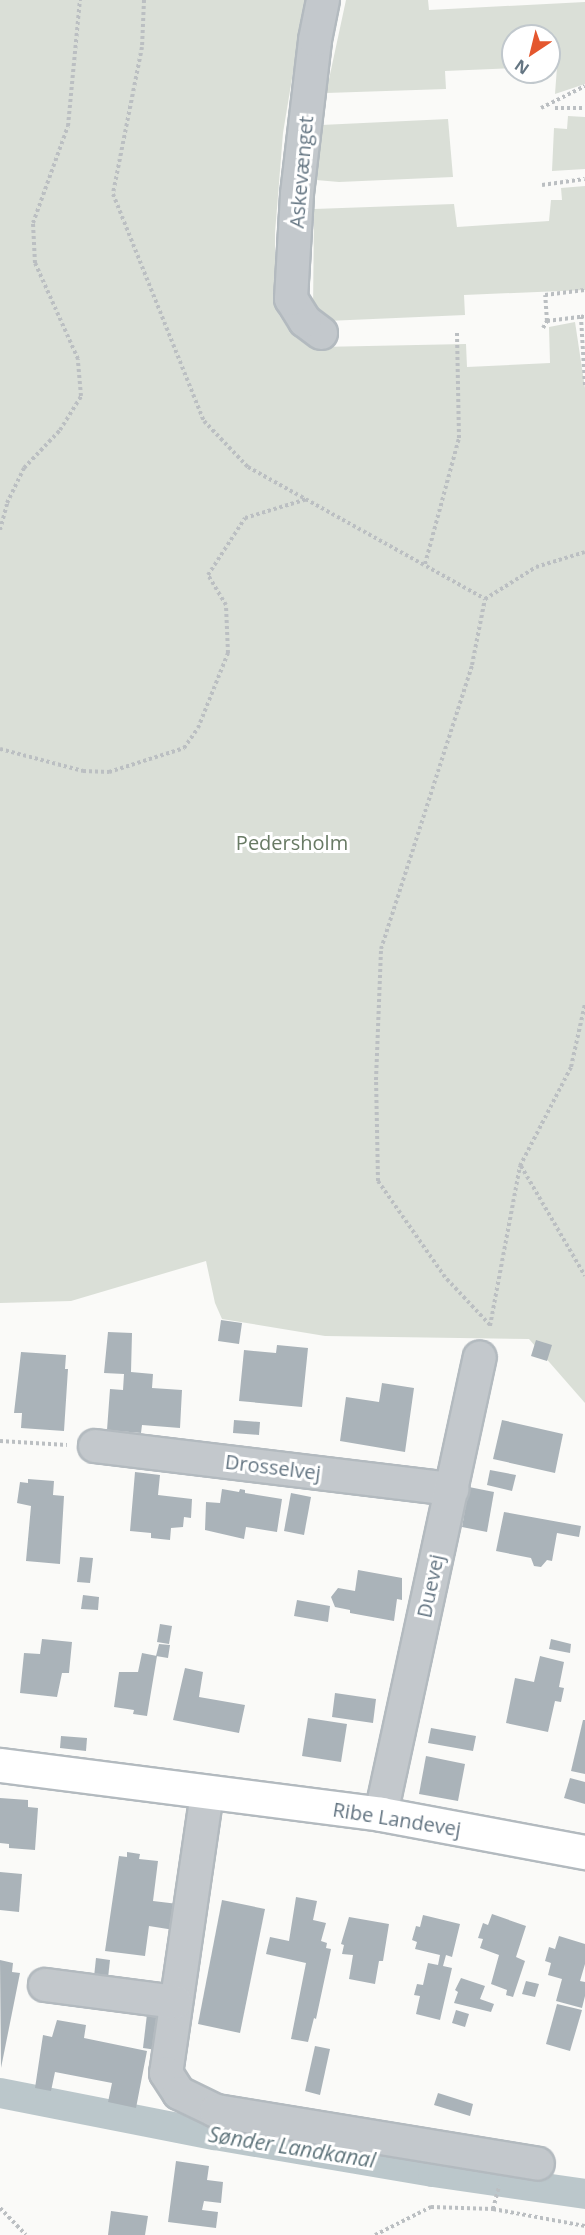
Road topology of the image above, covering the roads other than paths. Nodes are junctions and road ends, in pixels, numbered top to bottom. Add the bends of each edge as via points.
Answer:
1 (323, 0) edge
2 (321, 333) dead end
3 (480, 1358) road end
4 (95, 1446) road end
5 (452, 1489) junction
6 (0, 1765) edge
7 (207, 1792) junction
8 (381, 1814) junction
9 (585, 1852) edge
10 (45, 1985) dead end
11 (176, 2002) junction
12 (538, 2163) dead end

1 - 2 street, Askevænget via 302,148 291,299 305,321
3 - 5 street, Duevej
4 - 5 street, Drosselvej
5 - 8 street, Duevej
6 - 7 main road, Ribe Landevej
7 - 8 main road, Ribe Landevej
7 - 11 street
8 - 9 main road, Ribe Landevej
10 - 11 street
11 - 12 street via 166,2073 179,2093 216,2111

